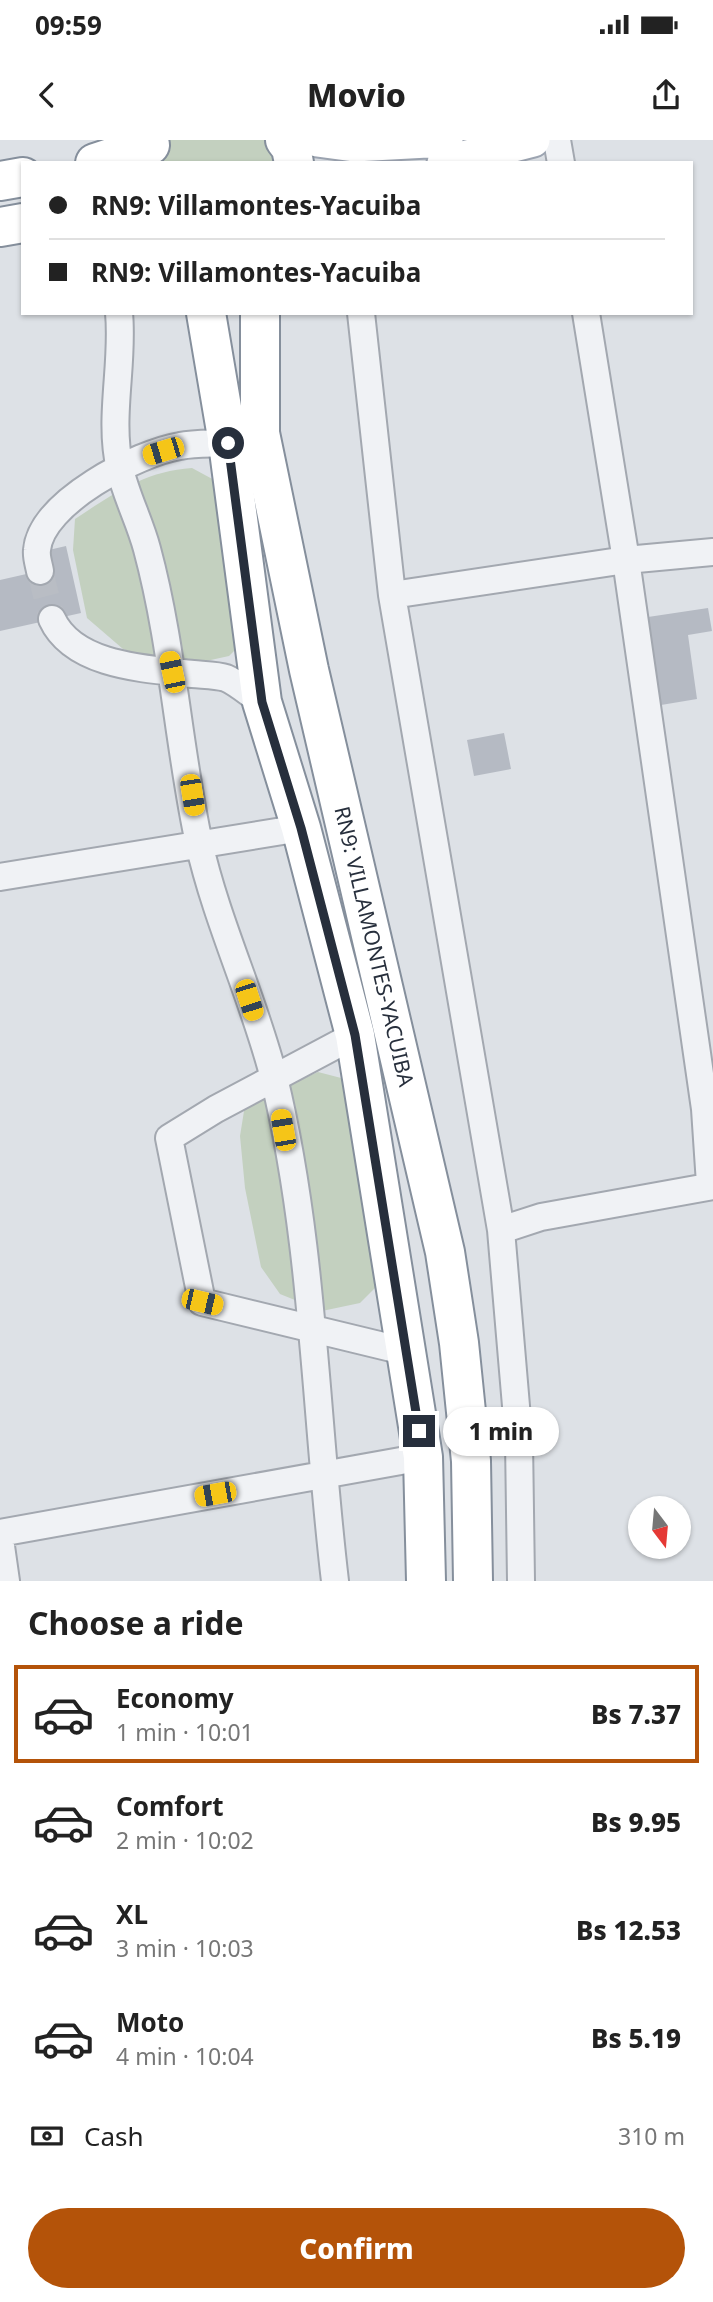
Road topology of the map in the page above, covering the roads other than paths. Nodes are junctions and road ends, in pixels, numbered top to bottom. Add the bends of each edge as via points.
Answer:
1 (285, 140) edge
2 (317, 140) edge
3 (446, 140) edge
4 (533, 140) edge
5 (557, 140) edge
6 (149, 149) edge
7 (103, 161) edge
8 (294, 161) edge
9 (452, 161) edge
10 (561, 161) edge
11 (21, 177) edge
12 (0, 181) edge
13 (21, 223) edge
14 (0, 227) edge
15 (119, 315) edge
16 (206, 315) edge
17 (260, 315) edge
18 (361, 315) edge
19 (586, 315) edge
20 (228, 443) junction
21 (119, 468) junction
22 (713, 552) edge
23 (626, 559) junction
24 (40, 571) tunnel mouth
25 (392, 595) junction
26 (52, 620) tunnel mouth
27 (172, 672) junction
28 (262, 702) junction
29 (301, 828) junction
30 (200, 844) junction
31 (0, 877) edge
32 (355, 1035) junction
33 (274, 1078) junction
34 (711, 1185) edge
35 (501, 1230) junction
36 (314, 1329) junction
37 (408, 1352) junction
38 (423, 1457) junction
39 (322, 1475) junction
40 (0, 1532) edge
41 (0, 1539) edge
42 (6, 1581) edge
43 (335, 1581) edge
44 (426, 1581) edge
45 (473, 1581) edge
46 (521, 1581) edge

1 - 8 highway
2 - 3 main road via 354,145
4 - 9 main road
5 - 10 street
6 - 7 highway
11 - 12 highway
13 - 14 highway
15 - 21 street
16 - 20 highway, RN9: VILLAMONTES-YACUIBA
17 - 45 highway, RN9: VILLAMONTES-YACUIBA via 260,433 312,683 445,1252 471,1461
18 - 25 street
19 - 23 street
20 - 21 street via 180,446
20 - 28 highway, RN9: VILLAMONTES-YACUIBA
21 - 24 street via 79,492 52,520 36,550
21 - 27 street via 147,548
22 - 23 street
23 - 25 street
23 - 34 street via 705,1110
25 - 35 street
26 - 27 street via 58,631 81,649 110,660
27 - 28 street via 226,678
27 - 30 street
28 - 29 highway, RN9: VILLAMONTES-YACUIBA
29 - 30 street
29 - 32 highway, RN9: VILLAMONTES-YACUIBA
30 - 31 street
30 - 33 street
32 - 33 street
32 - 37 highway, RN9: VILLAMONTES-YACUIBA
33 - 36 street
33 - 36 street via 169,1138 202,1302
34 - 35 street via 541,1217
35 - 46 street via 519,1441
36 - 37 street
36 - 39 street
37 - 38 highway, RN9: VILLAMONTES-YACUIBA
38 - 39 street
38 - 44 highway, RN9: VILLAMONTES-YACUIBA
39 - 40 street
39 - 43 street
41 - 42 street

